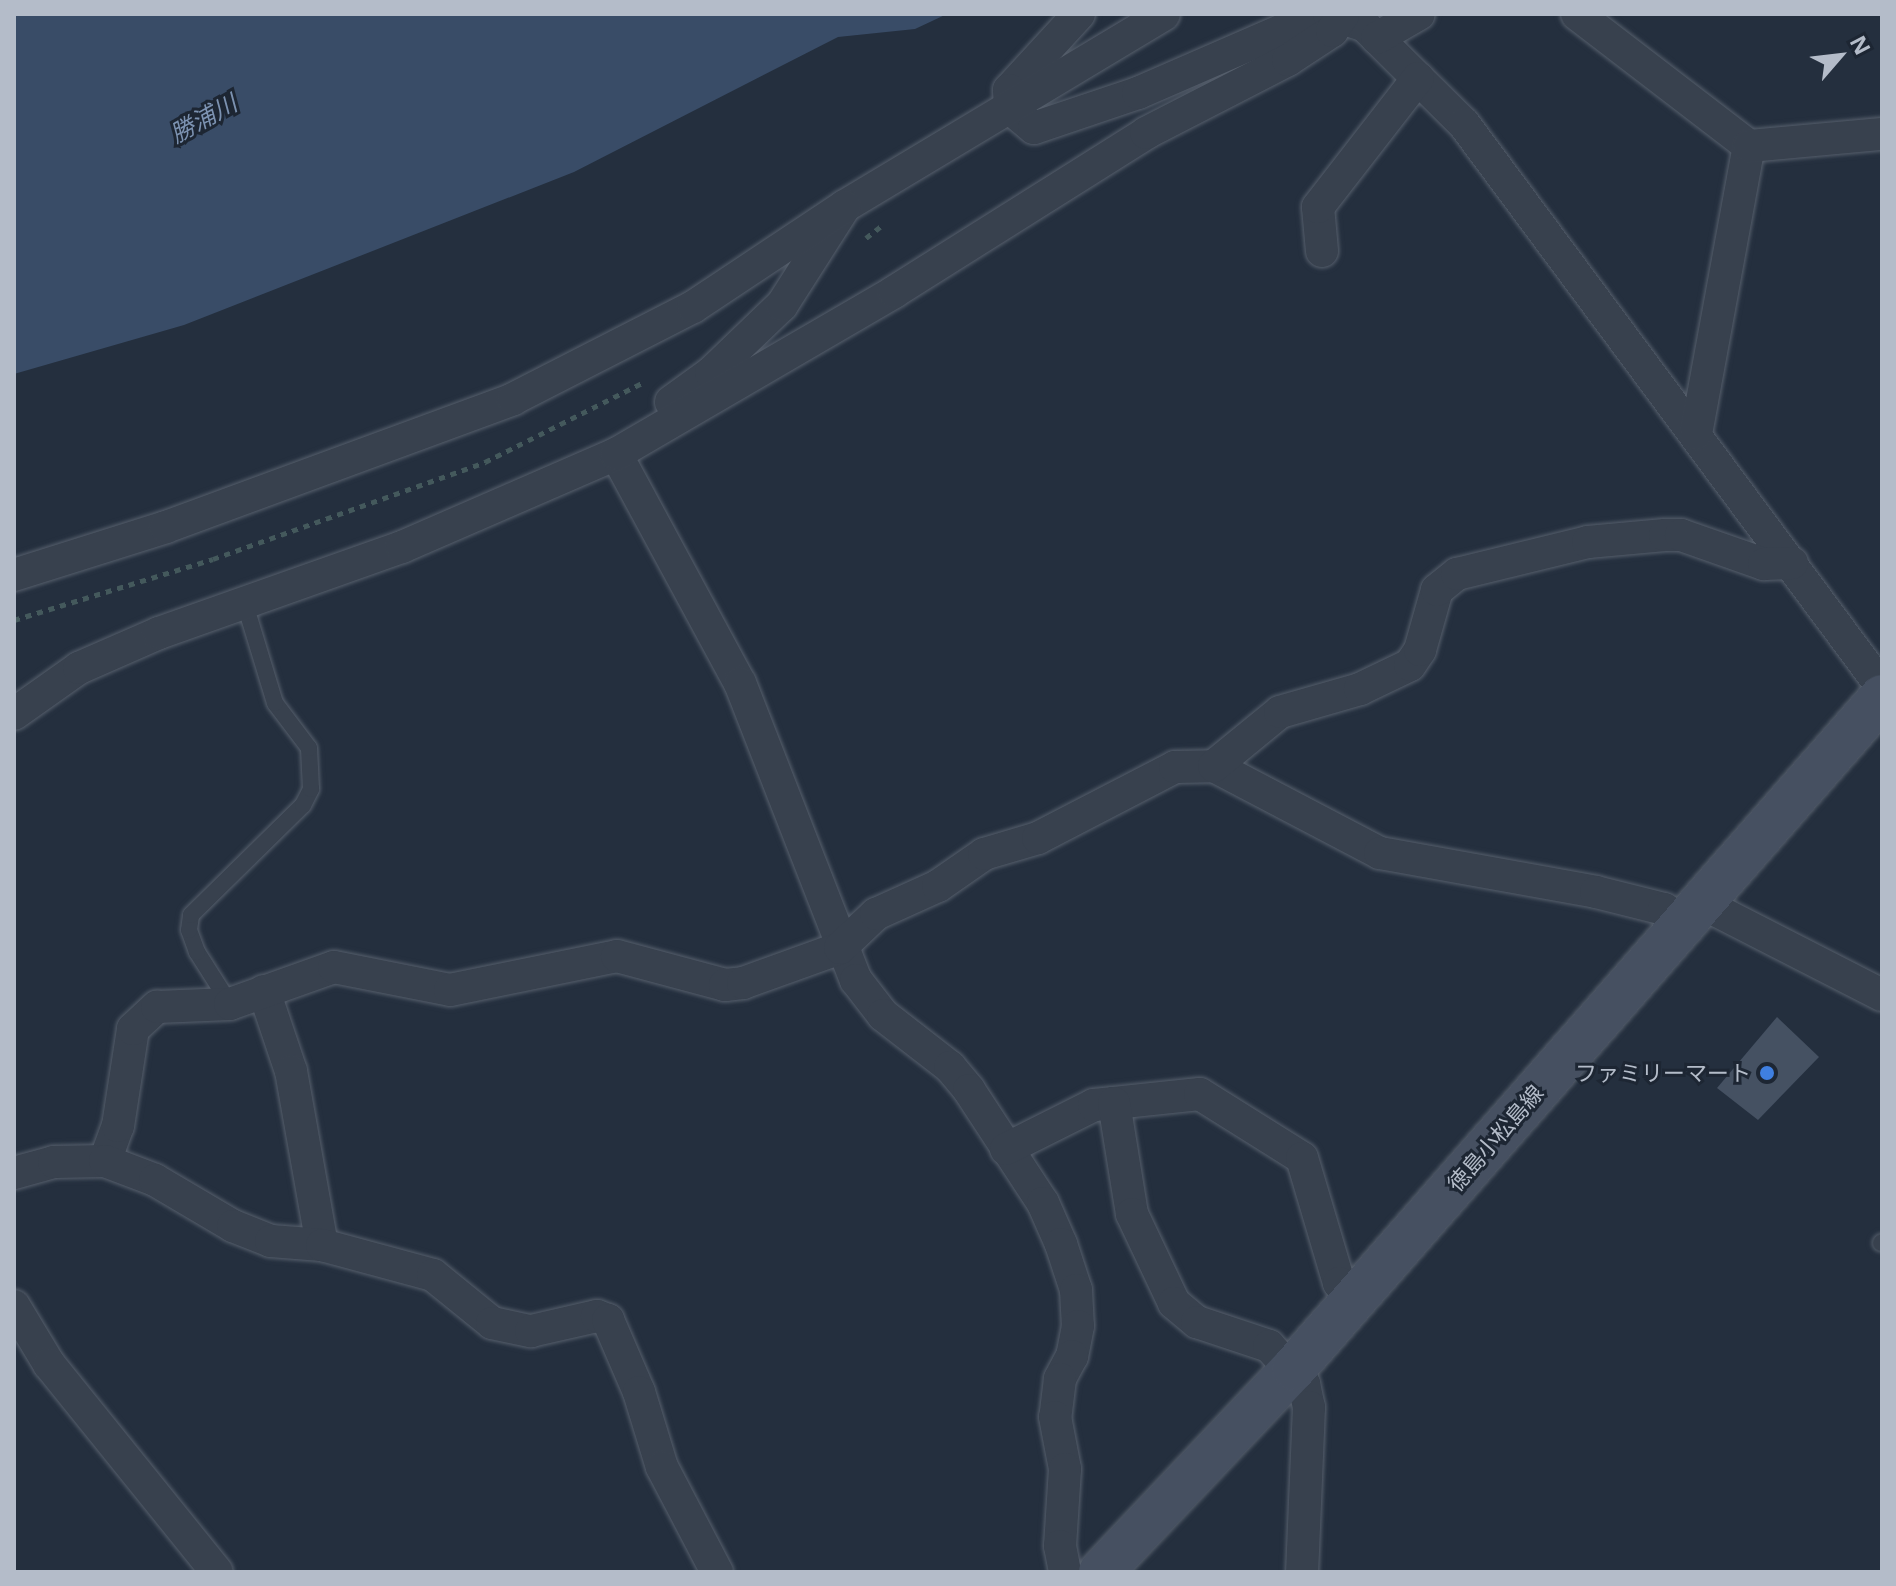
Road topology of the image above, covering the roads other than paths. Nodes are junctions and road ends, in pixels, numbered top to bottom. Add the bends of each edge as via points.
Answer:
1 (1079, 14) edge
2 (1164, 14) edge
3 (1331, 14) edge
4 (1419, 14) edge
5 (1577, 14) edge
6 (1377, 38) junction
7 (1418, 78) junction
8 (1010, 108) junction
9 (1882, 134) edge
10 (1749, 146) junction
11 (845, 206) junction
12 (1322, 251) dead end
13 (1696, 434) junction
14 (625, 449) junction
15 (1792, 563) junction
16 (14, 575) edge
17 (245, 604) junction
18 (1882, 687) edge
19 (1882, 697) edge
20 (14, 714) edge
21 (1214, 766) junction
22 (1692, 912) junction
23 (840, 948) junction
24 (264, 991) junction
25 (1882, 995) edge
26 (230, 1004) junction
27 (1114, 1103) junction
28 (1006, 1149) junction
29 (105, 1161) junction
30 (14, 1173) edge
31 (322, 1245) junction
32 (1353, 1301) junction
33 (14, 1306) edge
34 (1294, 1368) junction
35 (217, 1572) edge
36 (717, 1572) edge
37 (1065, 1572) edge
38 (1101, 1572) edge
39 (1302, 1572) edge

1 - 8 street via 1009,90
2 - 8 street
3 - 6 street
3 - 8 street via 1138,93 1034,128
3 - 14 street via 1332,31 1288,60 1146,133 894,292
4 - 6 street
5 - 10 street
6 - 7 street
7 - 12 street via 1318,207
7 - 13 street via 1464,124
8 - 11 street
9 - 10 street
10 - 13 street
11 - 14 street via 782,305 711,373 669,403
11 - 16 street via 693,307 513,399 166,527
13 - 15 street
14 - 17 street via 402,547
14 - 23 street via 740,683
15 - 18 street
15 - 21 street via 1764,564 1681,535 1665,535 1588,542 1457,574 1437,590 1420,650 1410,665 1360,689 1280,712
17 - 20 street via 79,668
17 - 26 lane via 275,703 309,748 311,789 303,805 191,915 189,930 197,952
19 - 22 main road, 徳島小松島線
21 - 22 street via 1380,853
21 - 23 street via 1175,767 1038,838 984,854 938,886 876,914
22 - 25 street
22 - 32 main road, 徳島小松島線
23 - 24 street via 725,985 617,956 450,990 334,967
23 - 28 street via 883,1015 950,1067
24 - 26 street
24 - 31 street via 291,1071
26 - 29 street via 157,1007 144,1014 133,1029 118,1126
27 - 28 street via 1094,1105
27 - 32 street via 1200,1094 1302,1158 1339,1283
27 - 34 street via 1132,1214 1174,1303 1197,1322 1269,1346
28 - 37 street via 1043,1203 1076,1290 1078,1326 1060,1379 1055,1417 1065,1469 1060,1546
29 - 30 street via 54,1162
29 - 31 street via 155,1180 233,1226 271,1241
31 - 36 street via 433,1275 492,1323 531,1331 597,1316 608,1320 639,1392 662,1467
32 - 34 main road, 徳島小松島線
33 - 35 street via 49,1364
34 - 38 main road, 徳島小松島線
34 - 39 street via 1309,1407

